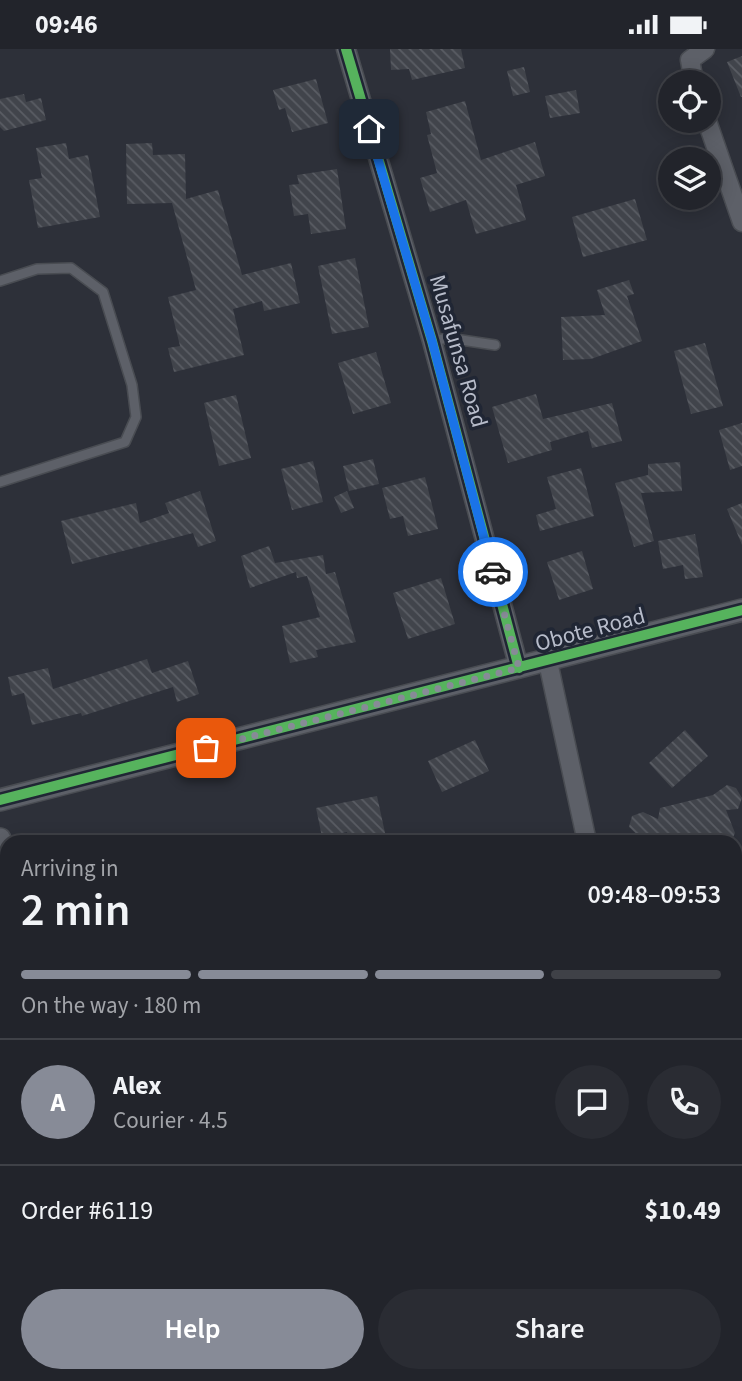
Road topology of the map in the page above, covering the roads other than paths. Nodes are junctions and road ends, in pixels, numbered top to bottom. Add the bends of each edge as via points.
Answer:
1 (346, 49) edge
2 (705, 49) edge
3 (692, 70) edge
4 (711, 133) edge
5 (742, 222) edge
6 (0, 281) edge
7 (432, 341) junction
8 (495, 345) dead end
9 (0, 482) edge
10 (742, 610) edge
11 (548, 662) junction
12 (519, 668) junction
13 (0, 800) edge
14 (585, 835) edge

1 - 7 street, Musafunsa Road
2 - 3 street via 690,59
4 - 5 street
6 - 9 lane via 37,269 71,268 103,292 132,385 136,417 125,442
7 - 8 lane via 448,338
7 - 12 street, Musafunsa Road
10 - 11 street, Obote Road
11 - 12 street, Obote Road
11 - 14 street
12 - 13 street, Obote Road

